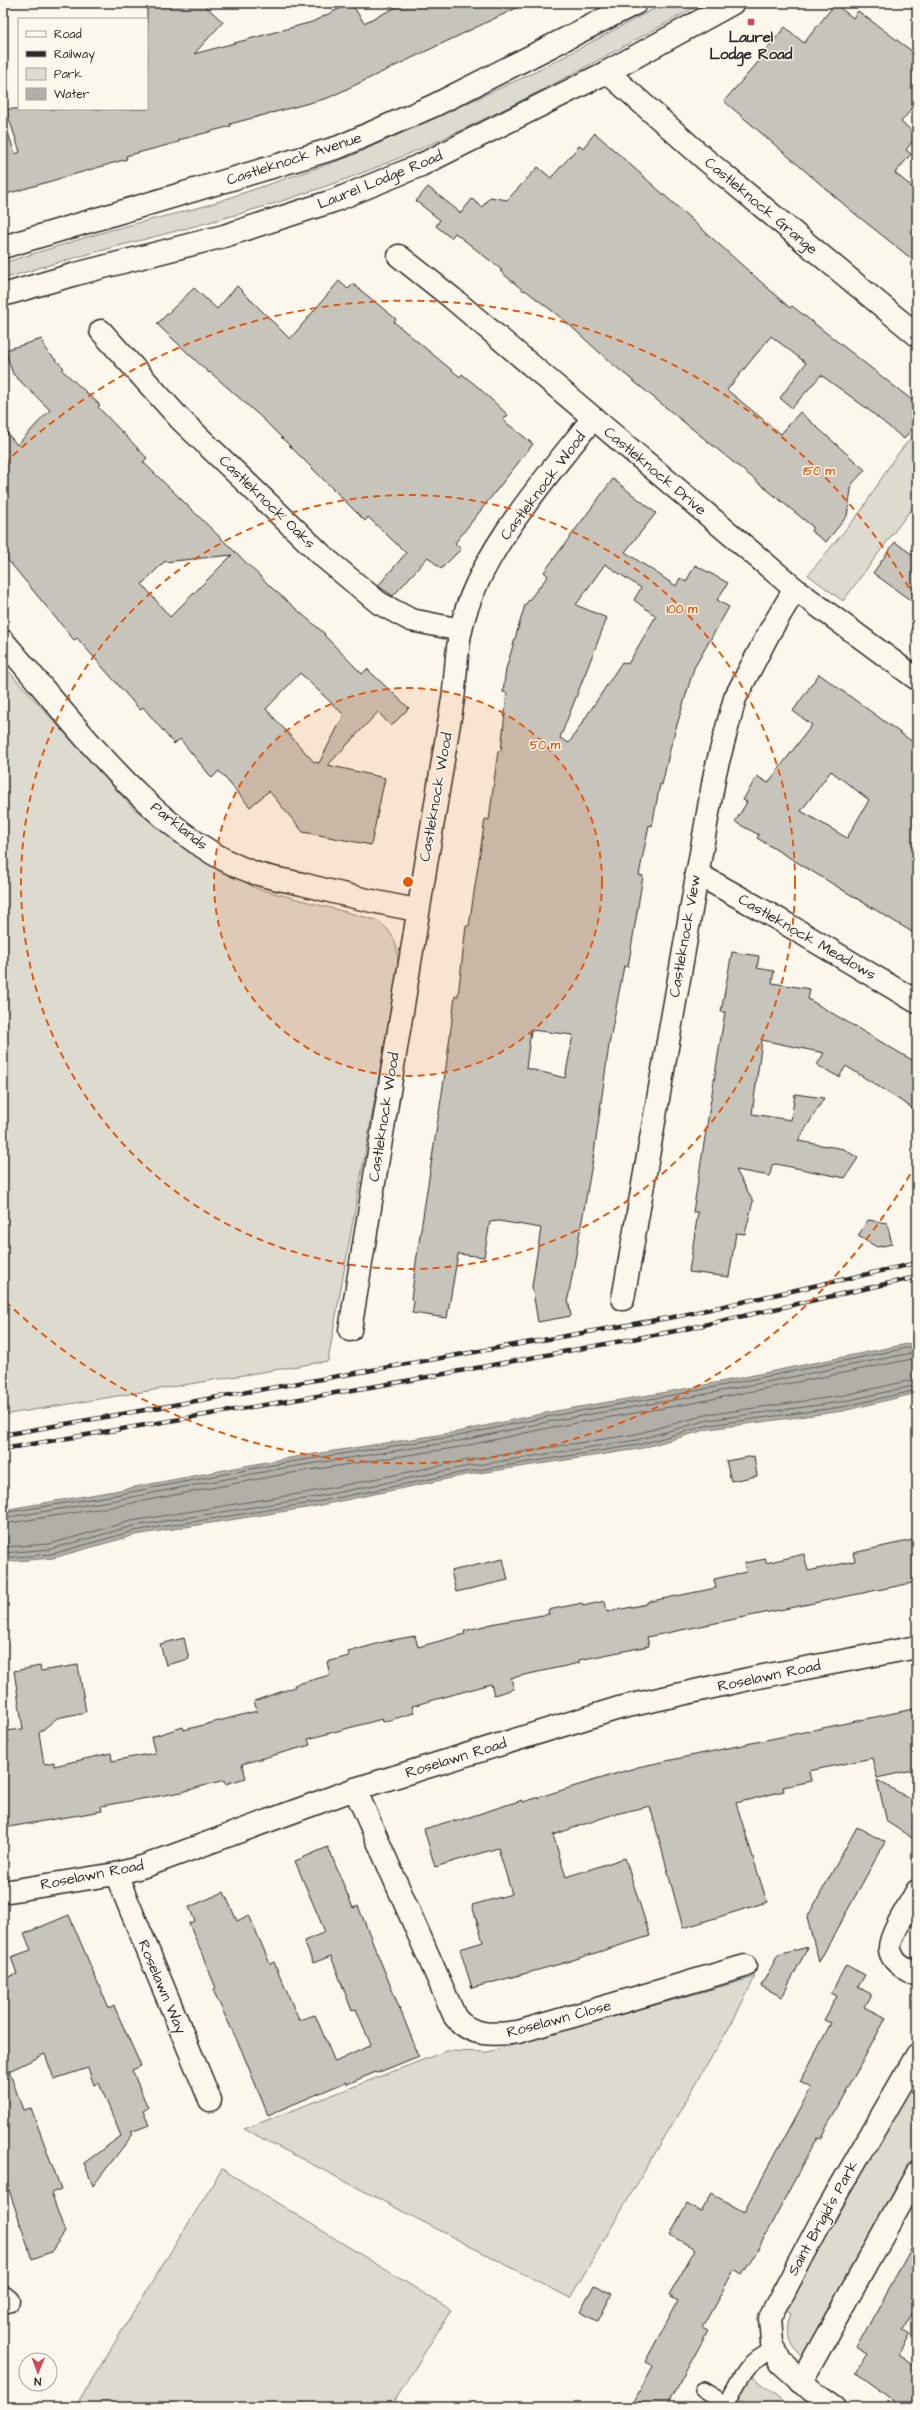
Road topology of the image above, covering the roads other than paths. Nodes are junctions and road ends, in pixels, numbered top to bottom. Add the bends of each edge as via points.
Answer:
1 (636, 3) edge
2 (733, 3) edge
3 (607, 72) junction
4 (3, 248) edge
5 (399, 256) dead end
6 (3, 295) edge
7 (101, 331) dead end
8 (917, 335) edge
9 (593, 418) junction
10 (795, 589) junction
11 (461, 630) junction
12 (3, 641) edge
13 (917, 679) edge
14 (696, 873) junction
15 (417, 910) junction
16 (917, 1002) edge
17 (624, 1299) dead end
18 (350, 1330) dead end
19 (917, 1647) edge
20 (355, 1789) junction
21 (116, 1874) junction
22 (917, 1891) edge
23 (3, 1892) edge
24 (745, 1966) dead end
25 (917, 1975) edge
26 (917, 2055) edge
27 (210, 2100) dead end
28 (917, 2173) edge
29 (774, 2349) junction
30 (801, 2382) junction
31 (703, 2390) dead end
32 (728, 2406) edge
33 (835, 2407) edge

1 - 4 street, Castleknock Avenue via 435,105 339,147
2 - 3 street, Laurel Lodge Road
3 - 6 street, Laurel Lodge Road via 421,165 334,201 224,236
3 - 8 street, Castleknock Grange via 706,160
5 - 9 street, Castleknock Drive
7 - 11 street, Castleknock Oaks via 194,433 326,559 379,603 411,620
9 - 10 street, Castleknock Drive
9 - 11 street, Castleknock Wood via 539,487 495,550 469,603
10 - 13 street, Castleknock Drive
10 - 14 street, Castleknock View via 735,698 715,772
11 - 15 street, Castleknock Wood via 452,704
12 - 15 street, Parklands via 119,774 159,813 215,854 251,872 350,897
14 - 16 street, Castleknock Meadows via 784,922
14 - 17 street, Castleknock View
15 - 18 street, Castleknock Wood
19 - 20 street, Roselawn Road via 753,1678 619,1708
20 - 21 street, Roselawn Road via 151,1864
20 - 24 street, Roselawn Close via 455,2017 470,2031 500,2035 518,2032
21 - 23 street, Roselawn Road
21 - 27 street, Roselawn Way
22 - 25 street via 891,1940 890,1950 898,1963
26 - 29 street, Saint Brigid's Park via 858,2154 774,2307 770,2327
28 - 30 street
29 - 30 street, Saint Brigid's Park via 780,2362
29 - 32 lane via 757,2356
30 - 33 street, Saint Brigid's Park
31 - 32 lane

